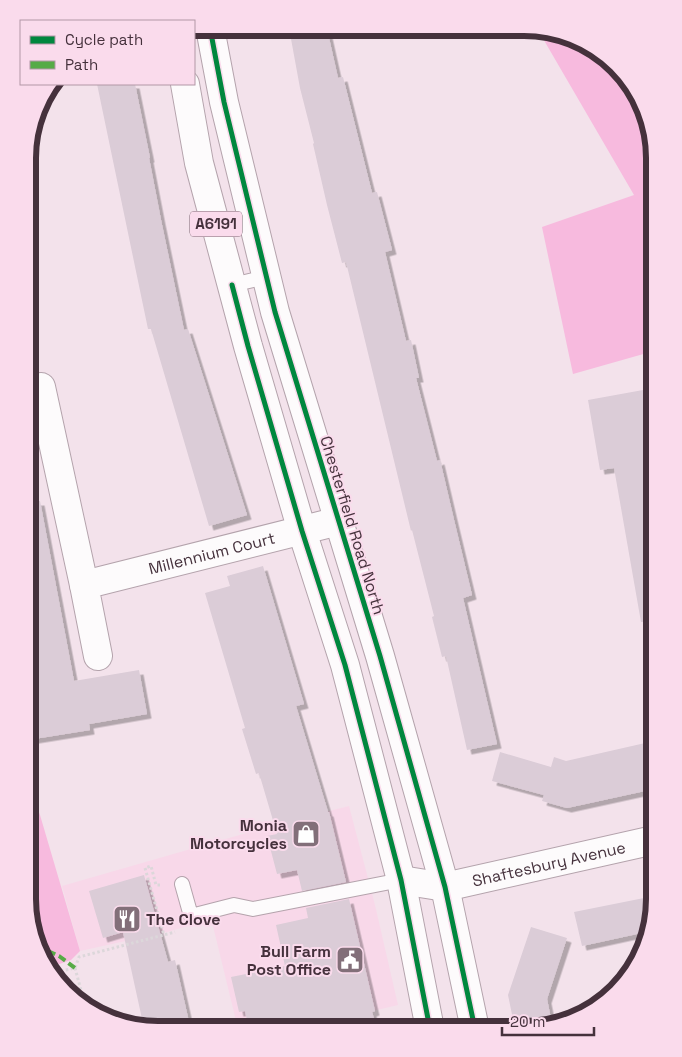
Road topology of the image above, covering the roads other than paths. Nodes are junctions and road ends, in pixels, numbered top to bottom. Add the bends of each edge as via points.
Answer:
1 (212, 37) edge
2 (185, 85) edge
3 (266, 277) junction
4 (232, 284) junction
5 (42, 387) dead end
6 (338, 521) junction
7 (302, 531) junction
8 (84, 585) junction
9 (98, 656) dead end
10 (645, 842) edge
11 (401, 880) junction
12 (182, 884) road end
13 (445, 887) junction
14 (428, 1021) edge
15 (474, 1021) edge

1 - 3 main road, Chesterfield Road North / A6191
2 - 4 main road, A6191 via 199,163
3 - 4 lane
3 - 6 main road, Chesterfield Road North / A6191
4 - 7 main road, A6191
5 - 8 main road
6 - 7 main road, Millennium Court
6 - 13 main road, Chesterfield Road North / A6191
7 - 8 main road, Millennium Court
7 - 11 main road, A6191 via 345,665
8 - 9 main road
10 - 13 main road, Shaftesbury Avenue
11 - 12 lane via 253,909 234,905 191,916
11 - 13 main road
11 - 14 main road, A6191
13 - 15 main road, Chesterfield Road North / A6191

